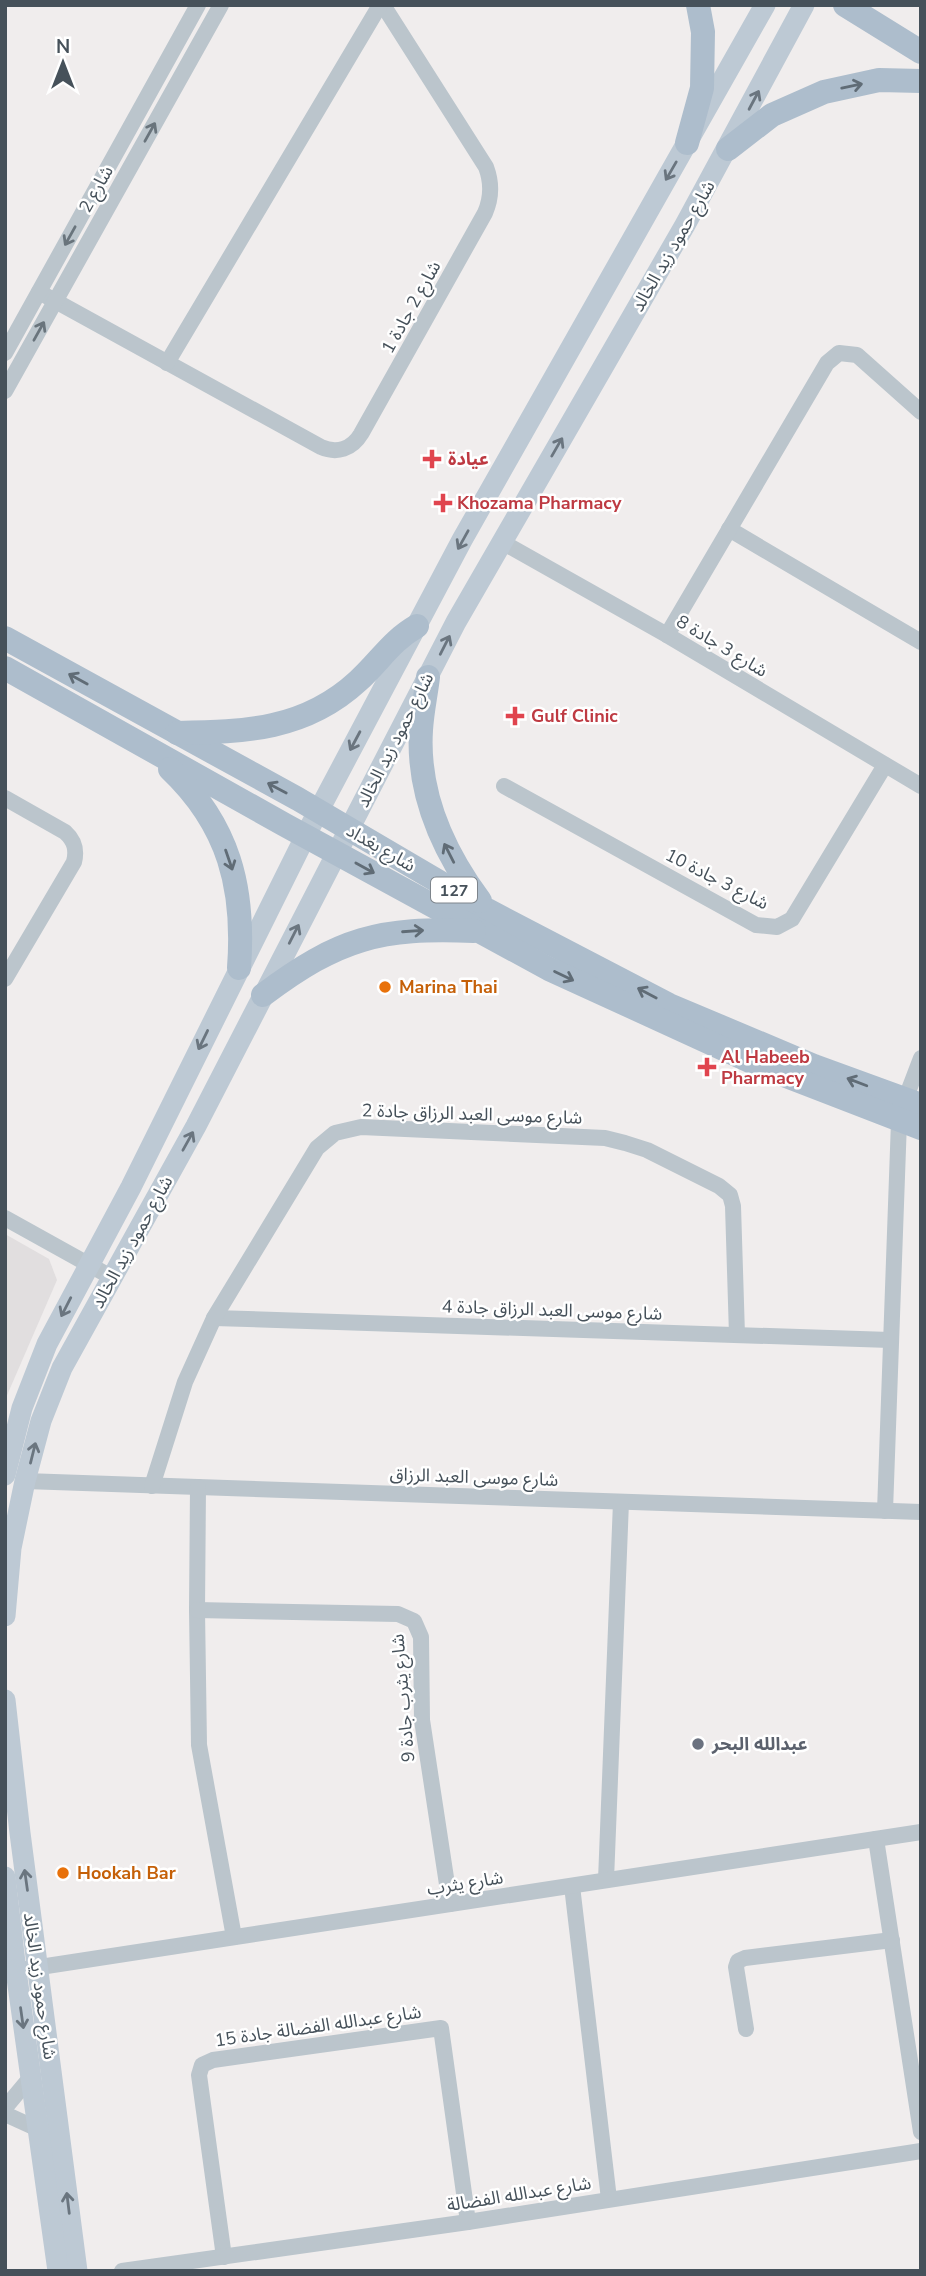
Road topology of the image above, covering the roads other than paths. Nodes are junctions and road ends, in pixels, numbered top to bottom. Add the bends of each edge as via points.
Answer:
1 (198, 5) edge
2 (221, 5) edge
3 (381, 5) edge
4 (698, 5) edge
5 (765, 5) edge
6 (804, 5) edge
7 (845, 5) edge
8 (921, 52) edge
9 (921, 81) edge
10 (687, 143) junction
11 (728, 149) junction
12 (39, 292) junction
13 (55, 301) junction
14 (5, 353) edge
15 (167, 363) junction
16 (5, 391) edge
17 (921, 411) edge
18 (729, 529) junction
19 (502, 542) junction
20 (417, 626) junction
21 (667, 635) junction
22 (5, 638) edge
23 (921, 642) edge
24 (5, 668) edge
25 (428, 677) junction
26 (175, 733) junction
27 (146, 747) junction
28 (885, 765) junction
29 (504, 786) dead end
30 (921, 786) edge
31 (5, 798) edge
32 (318, 811) junction
33 (349, 829) junction
34 (305, 836) junction
35 (336, 852) junction
36 (484, 921) junction
37 (239, 968) junction
38 (5, 979) edge
39 (263, 995) junction
40 (921, 1058) edge
41 (911, 1114) edge
42 (5, 1218) edge
43 (88, 1265) junction
44 (113, 1278) junction
45 (214, 1318) junction
46 (737, 1335) junction
47 (890, 1339) junction
48 (15, 1478) edge
49 (152, 1486) junction
50 (198, 1487) junction
51 (621, 1502) junction
52 (885, 1511) junction
53 (921, 1512) edge
54 (197, 1610) junction
55 (5, 1616) edge
56 (5, 1700) edge
57 (921, 1832) edge
58 (876, 1839) junction
59 (5, 1877) edge
60 (606, 1880) junction
61 (572, 1886) junction
62 (450, 1905) junction
63 (234, 1937) junction
64 (892, 1940) junction
65 (38, 1968) junction
66 (16, 1971) junction
67 (746, 2029) dead end
68 (30, 2078) junction
69 (5, 2108) edge
70 (5, 2114) edge
71 (38, 2129) junction
72 (921, 2132) edge
73 (921, 2151) edge
74 (609, 2199) junction
75 (468, 2222) junction
76 (224, 2258) junction
77 (58, 2271) edge
78 (77, 2271) edge
79 (122, 2271) edge

1 -> 12 street, شارع 2
13 -> 2 street, شارع 2
3 - 15 street, شارع 2 جادة 1
3 - 15 street, شارع 2 جادة 1 via 486,167 491,195 361,434 347,448 327,450
4 - 10 main road via 704,32 702,88
5 - 10 main road, شارع حمود زيد الخالد
11 -> 6 main road, شارع حمود زيد الخالد
7 - 8 main road
11 -> 9 main road via 772,115 824,92 879,80
10 -> 20 main road, شارع حمود زيد الخالد
19 -> 11 main road, شارع حمود زيد الخالد
12 - 13 street, شارع 2 جادة 1
12 - 14 street, شارع 2
13 - 15 street, شارع 2 جادة 1
16 -> 13 street, شارع 2
17 - 18 street via 857,355 839,353 827,363
18 - 21 street
18 - 23 street
19 - 21 street, شارع 3 جادة 8
25 -> 19 main road, شارع حمود زيد الخالد
20 - 26 main road via 392,643 360,680 307,714 262,729
20 -> 32 main road, شارع حمود زيد الخالد
21 - 28 street, شارع 3 جادة 8
26 -> 22 main road, شارع بغداد / 127
24 - 27 main road, شارع بغداد / 127
25 - 33 main road, شارع حمود زيد الخالد
36 -> 25 main road via 438,828 428,796 421,729
32 -> 26 main road, شارع بغداد / 127
27 - 34 main road, شارع بغداد / 127
27 -> 37 main road via 196,797 226,850 240,902
28 - 29 street, شارع 3 جادة 10 via 792,919 777,927 756,925
28 - 30 street, شارع 3 جادة 8
31 - 38 street via 65,832 74,842 76,856
32 - 33 main road, شارع بغداد / 127
32 - 34 main road, شارع حمود زيد الخالد
33 - 35 main road, شارع حمود زيد الخالد
33 - 36 main road, شارع بغداد / 127
34 - 35 main road, شارع بغداد / 127
34 - 37 main road, شارع حمود زيد الخالد
35 -> 36 main road, شارع بغداد / 127
39 -> 35 main road, شارع حمود زيد الخالد
39 -> 36 main road via 314,959 360,940
36 - 41 main road, شارع بغداد / 127 via 549,969 696,1038
37 -> 43 main road, شارع حمود زيد الخالد
44 -> 39 main road, شارع حمود زيد الخالد
40 - 41 street
41 - 47 street
42 - 43 street
43 - 44 street
43 -> 48 main road, شارع حمود زيد الخالد via 47,1344 22,1408
48 -> 44 main road, شارع حمود زيد الخالد via 62,1368
45 - 46 street, شارع موسى العبد الرزاق جادة 4
45 - 46 street, شارع موسى العبد الرزاق جادة 2 via 317,1148 335,1133 361,1127 605,1138 647,1150 719,1186 730,1195 733,1206
45 - 49 street, شارع موسى العبد الرزاق جادة 2 via 184,1381
46 - 47 street, شارع موسى العبد الرزاق جادة 4
47 - 52 street
48 - 49 street, شارع موسى العبد الرزاق
48 - 55 main road, شارع حمود زيد الخالد
49 - 50 street, شارع موسى العبد الرزاق
50 - 51 street, شارع موسى العبد الرزاق
50 - 54 street
51 - 52 street, شارع موسى العبد الرزاق
51 - 60 street
52 - 53 street, شارع موسى العبد الرزاق
54 - 62 street, شارع يثرب جادة 9 via 398,1614 414,1621 421,1637 422,1720
54 - 63 street via 200,1745
65 -> 56 main road, شارع حمود زيد الخالد
57 - 58 street, شارع يثرب
58 - 60 street, شارع يثرب
58 - 64 street
59 - 66 main road, شارع حمود زيد الخالد
60 - 61 street, شارع يثرب
61 - 62 street, شارع يثرب
61 - 74 street
62 - 63 street, شارع يثرب
63 - 65 street, شارع يثرب
64 - 67 street via 738,1961
64 - 72 street
65 - 66 street, شارع يثرب
78 -> 65 main road, شارع حمود زيد الخالد
66 -> 68 main road, شارع حمود زيد الخالد
68 - 69 street
68 - 71 main road, شارع حمود زيد الخالد
70 - 71 street
71 - 77 main road, شارع حمود زيد الخالد
73 - 74 street, شارع عبدالله الفضالة
74 - 75 street, شارع عبدالله الفضالة
75 - 76 street, شارع عبدالله الفضالة
75 - 76 street, شارع عبدالله الفضالة جادة 15 via 441,2028 213,2060 202,2065 199,2075
76 - 79 street, شارع عبدالله الفضالة

